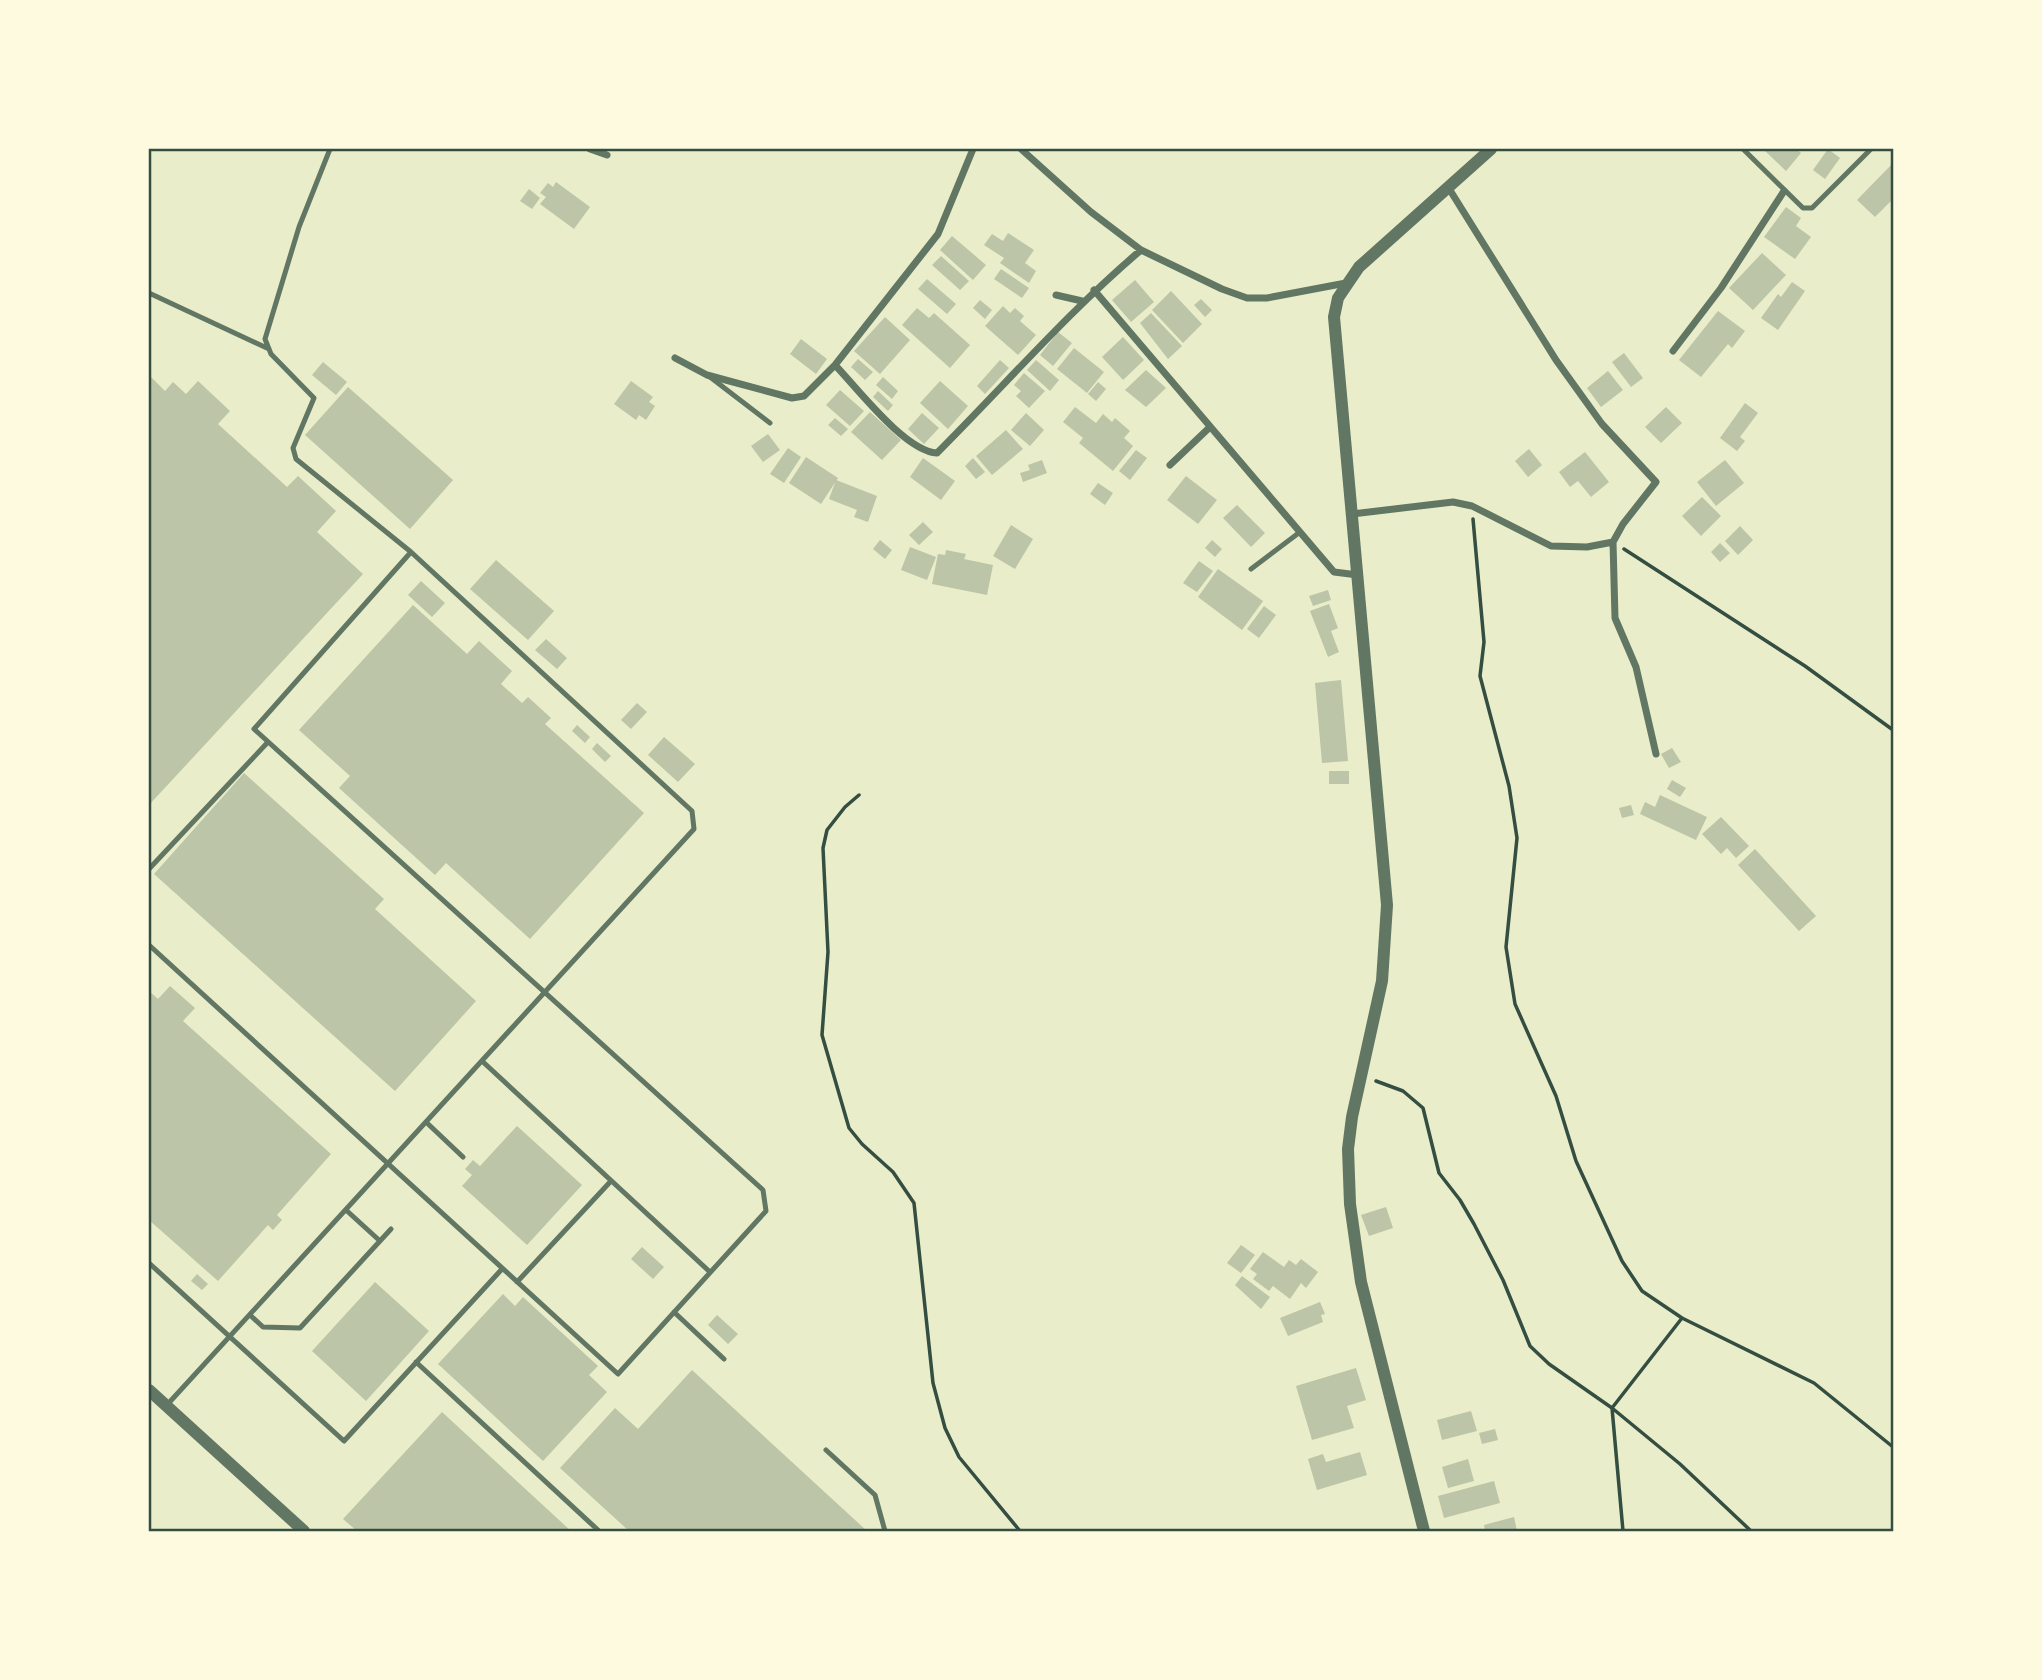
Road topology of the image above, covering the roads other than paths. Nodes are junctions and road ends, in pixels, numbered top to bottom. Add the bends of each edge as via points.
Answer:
1 (330, 149) edge
2 (590, 149) edge
3 (974, 149) edge
4 (1021, 149) edge
5 (1743, 149) edge
6 (1871, 149) edge
7 (1481, 152) edge
8 (607, 155) dead end
9 (1448, 187) junction
10 (1784, 191) junction
11 (1141, 250) junction
12 (1346, 283) junction
13 (1094, 290) junction
14 (149, 293) edge
15 (1056, 295) dead end
16 (1082, 301) junction
17 (269, 349) junction
18 (1673, 351) dead end
19 (675, 358) dead end
20 (835, 365) junction
21 (707, 375) junction
22 (770, 423) dead end
23 (1210, 427) junction
24 (1170, 465) dead end
25 (1352, 514) junction
26 (1300, 532) junction
27 (1613, 542) junction
28 (411, 552) junction
29 (1251, 569) dead end
30 (1359, 575) junction
31 (268, 742) junction
32 (1656, 754) dead end
33 (149, 869) edge
34 (149, 945) edge
35 (544, 993) junction
36 (482, 1061) junction
37 (426, 1122) junction
38 (463, 1157) dead end
39 (387, 1165) junction
40 (611, 1181) junction
41 (346, 1210) junction
42 (391, 1229) dead end
43 (380, 1241) junction
44 (149, 1264) edge
45 (502, 1269) junction
46 (710, 1272) junction
47 (517, 1282) junction
48 (674, 1312) junction
49 (250, 1315) junction
50 (229, 1338) junction
51 (724, 1359) dead end
52 (416, 1362) junction
53 (149, 1390) edge
54 (166, 1406) junction
55 (826, 1450) dead end
56 (304, 1531) edge
57 (598, 1531) edge
58 (885, 1531) edge
59 (1424, 1531) edge

1 - 17 lane via 299,227 265,339
2 - 8 street
3 - 20 street via 937,234
4 - 11 street
5 - 10 lane
6 - 10 lane via 1812,208 1804,208
7 - 9 street
9 - 12 street
9 - 27 street via 1556,360 1602,424 1657,482
10 - 18 street via 1721,288
11 - 12 street via 1247,298
11 - 13 street
12 - 25 street via 1334,317
13 - 16 street
13 - 23 street
14 - 17 lane
15 - 16 street
16 - 20 street via 937,453 923,451 904,436
17 - 28 lane via 314,398 293,448 296,458
19 - 21 street
20 - 21 street via 804,396 792,398
21 - 22 lane
23 - 24 street
23 - 26 street
25 - 27 street via 1453,502 1472,506 1551,546
25 - 30 street
26 - 29 lane
26 - 30 street via 1334,572
27 - 32 street via 1615,618 1636,667
28 - 31 lane via 254,729
28 - 35 lane via 692,811 694,829
30 - 59 street via 1387,905 1382,981 1348,1149 1352,1234
31 - 33 lane
31 - 35 lane
34 - 39 lane
35 - 36 lane
35 - 46 lane via 763,1190 766,1211
36 - 37 lane
36 - 40 lane
37 - 38 lane
37 - 39 lane
39 - 41 lane
39 - 45 lane
40 - 46 lane
40 - 47 lane
41 - 43 lane
41 - 49 lane
42 - 43 lane
43 - 49 lane via 300,1328 263,1327
44 - 50 lane
45 - 47 lane
45 - 52 lane
46 - 48 lane
47 - 48 lane via 618,1374
48 - 51 lane
49 - 50 lane
50 - 52 lane via 344,1441
50 - 54 lane
52 - 57 lane
53 - 54 street
54 - 56 street
55 - 58 lane via 875,1495

